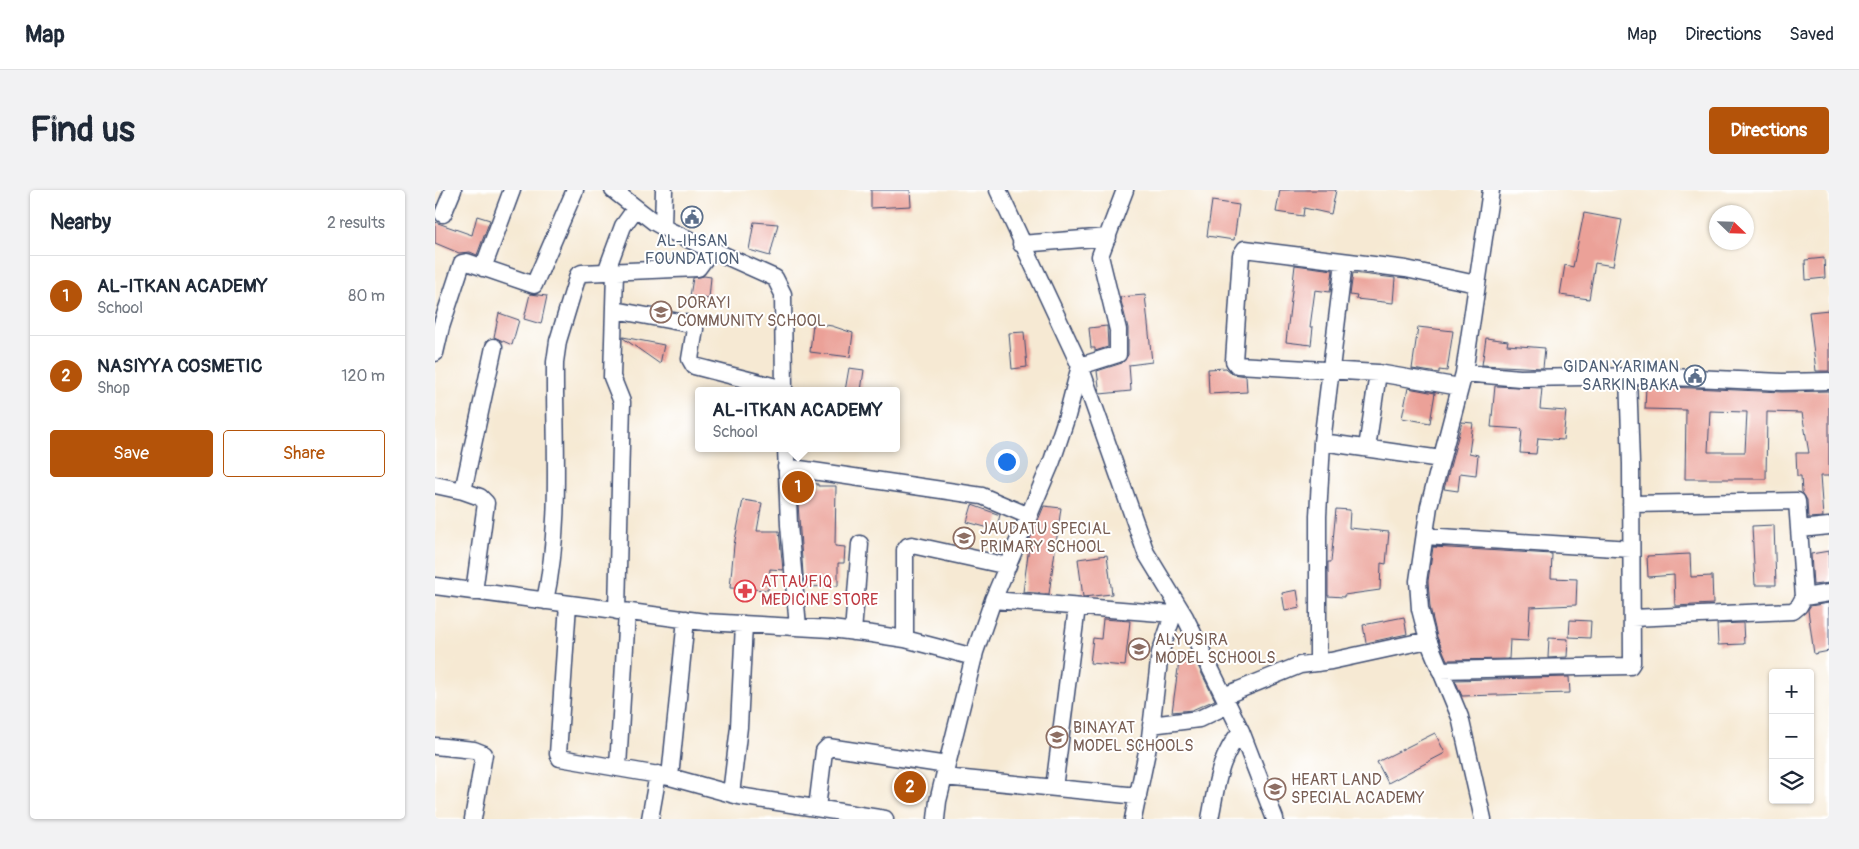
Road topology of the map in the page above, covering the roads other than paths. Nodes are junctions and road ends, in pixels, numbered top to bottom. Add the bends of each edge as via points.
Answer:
1 (453, 190) edge
2 (512, 190) edge
3 (575, 190) edge
4 (613, 190) edge
5 (664, 190) edge
6 (998, 190) edge
7 (1125, 190) edge
8 (1491, 190) edge
9 (636, 208) junction
10 (443, 214) dead end
11 (663, 227) junction
12 (1108, 237) junction
13 (1021, 244) junction
14 (712, 250) junction
15 (1344, 262) junction
16 (483, 268) junction
17 (611, 272) junction
18 (1476, 284) junction
19 (615, 310) junction
20 (438, 326) edge
21 (494, 347) dead end
22 (435, 353) edge
23 (1080, 366) junction
24 (1330, 369) junction
25 (1378, 373) junction
26 (1628, 376) junction
27 (1462, 380) junction
28 (1829, 381) edge
29 (773, 387) edge
30 (784, 387) edge
31 (1322, 442) junction
32 (1367, 448) junction
33 (785, 452) edge
34 (1441, 459) junction
35 (786, 467) junction
36 (435, 485) edge
37 (463, 491) junction
38 (1631, 504) junction
39 (1029, 516) junction
40 (1829, 526) edge
41 (1799, 529) junction
42 (1425, 536) junction
43 (860, 544) dead end
44 (1631, 549) junction
45 (1008, 566) junction
46 (435, 586) edge
47 (474, 592) junction
48 (1829, 593) edge
49 (1804, 596) junction
50 (993, 600) junction
51 (545, 601) junction
52 (568, 604) junction
53 (1077, 607) junction
54 (1175, 609) junction
55 (622, 611) junction
56 (1632, 618) junction
57 (687, 619) junction
58 (744, 624) junction
59 (798, 627) junction
60 (853, 632) junction
61 (905, 639) junction
62 (1428, 640) junction
63 (973, 656) junction
64 (1318, 663) junction
65 (1440, 670) junction
66 (1226, 700) junction
67 (1151, 725) junction
68 (1241, 731) junction
69 (435, 746) edge
70 (618, 767) junction
71 (945, 771) junction
72 (664, 776) junction
73 (1054, 788) junction
74 (731, 794) junction
75 (1138, 796) junction
76 (817, 808) junction
77 (473, 819) edge
78 (650, 819) edge
79 (885, 819) edge
80 (936, 819) edge
81 (1133, 819) edge
82 (1210, 819) edge
83 (1275, 819) edge
84 (1483, 819) edge

1 - 10 street
2 - 16 street
3 - 16 street via 534,285
4 - 9 street
5 - 11 street
6 - 13 street
7 - 12 street
8 - 18 street
9 - 11 street
9 - 17 street via 623,226
11 - 14 street
12 - 13 street
12 - 23 street via 1100,256 1118,330 1118,354
13 - 23 street
14 - 17 street via 698,268
14 - 30 street via 775,278 783,294
15 - 18 street via 1406,269
15 - 24 street
15 - 24 street via 1245,249 1241,255 1235,363
16 - 20 street via 462,263
17 - 19 street
17 - 51 street via 578,275 557,348 555,510
18 - 27 street
19 - 29 street via 690,324 695,329 690,359 694,366
19 - 55 street via 612,377 622,402
20 - 22 street
21 - 37 street
23 - 39 street via 1052,461
23 - 54 street via 1146,553
24 - 25 street
24 - 31 street
25 - 27 street
25 - 32 street
26 - 27 street
26 - 28 street
26 - 38 street
27 - 34 street
31 - 32 street
31 - 64 street via 1317,516
32 - 34 street
33 - 35 street
34 - 42 street
35 - 39 street via 982,496
35 - 59 street
36 - 37 street
37 - 47 street via 487,503
38 - 41 street via 1795,500 1799,503
38 - 44 street
39 - 45 street
40 - 41 street
41 - 49 street
42 - 44 street
42 - 62 street via 1418,581 1420,609
43 - 60 street
44 - 56 street
45 - 50 street
45 - 61 street via 907,546
46 - 47 street
47 - 51 street
48 - 49 street
49 - 56 street via 1793,611
50 - 53 street
50 - 63 street
51 - 52 street
52 - 55 street
52 - 70 street via 557,754 565,760
53 - 54 street
53 - 73 street
54 - 66 street
54 - 67 street via 1160,653
55 - 57 street
55 - 70 street
56 - 65 street via 1633,660 1630,666
57 - 58 street
57 - 72 street
58 - 59 street
58 - 74 street via 739,727
59 - 60 street
60 - 61 street
61 - 63 street
62 - 64 street
62 - 65 street
63 - 71 street
64 - 66 street via 1289,669
65 - 84 street via 1460,717
66 - 67 street via 1199,718
66 - 68 street
67 - 75 street
68 - 82 street via 1227,748
68 - 83 street
69 - 77 street via 484,754
70 - 72 street
71 - 73 street
71 - 76 street via 828,747 824,751
71 - 80 street
72 - 74 street
72 - 78 street
73 - 75 street
74 - 76 street
75 - 81 street
76 - 79 street

